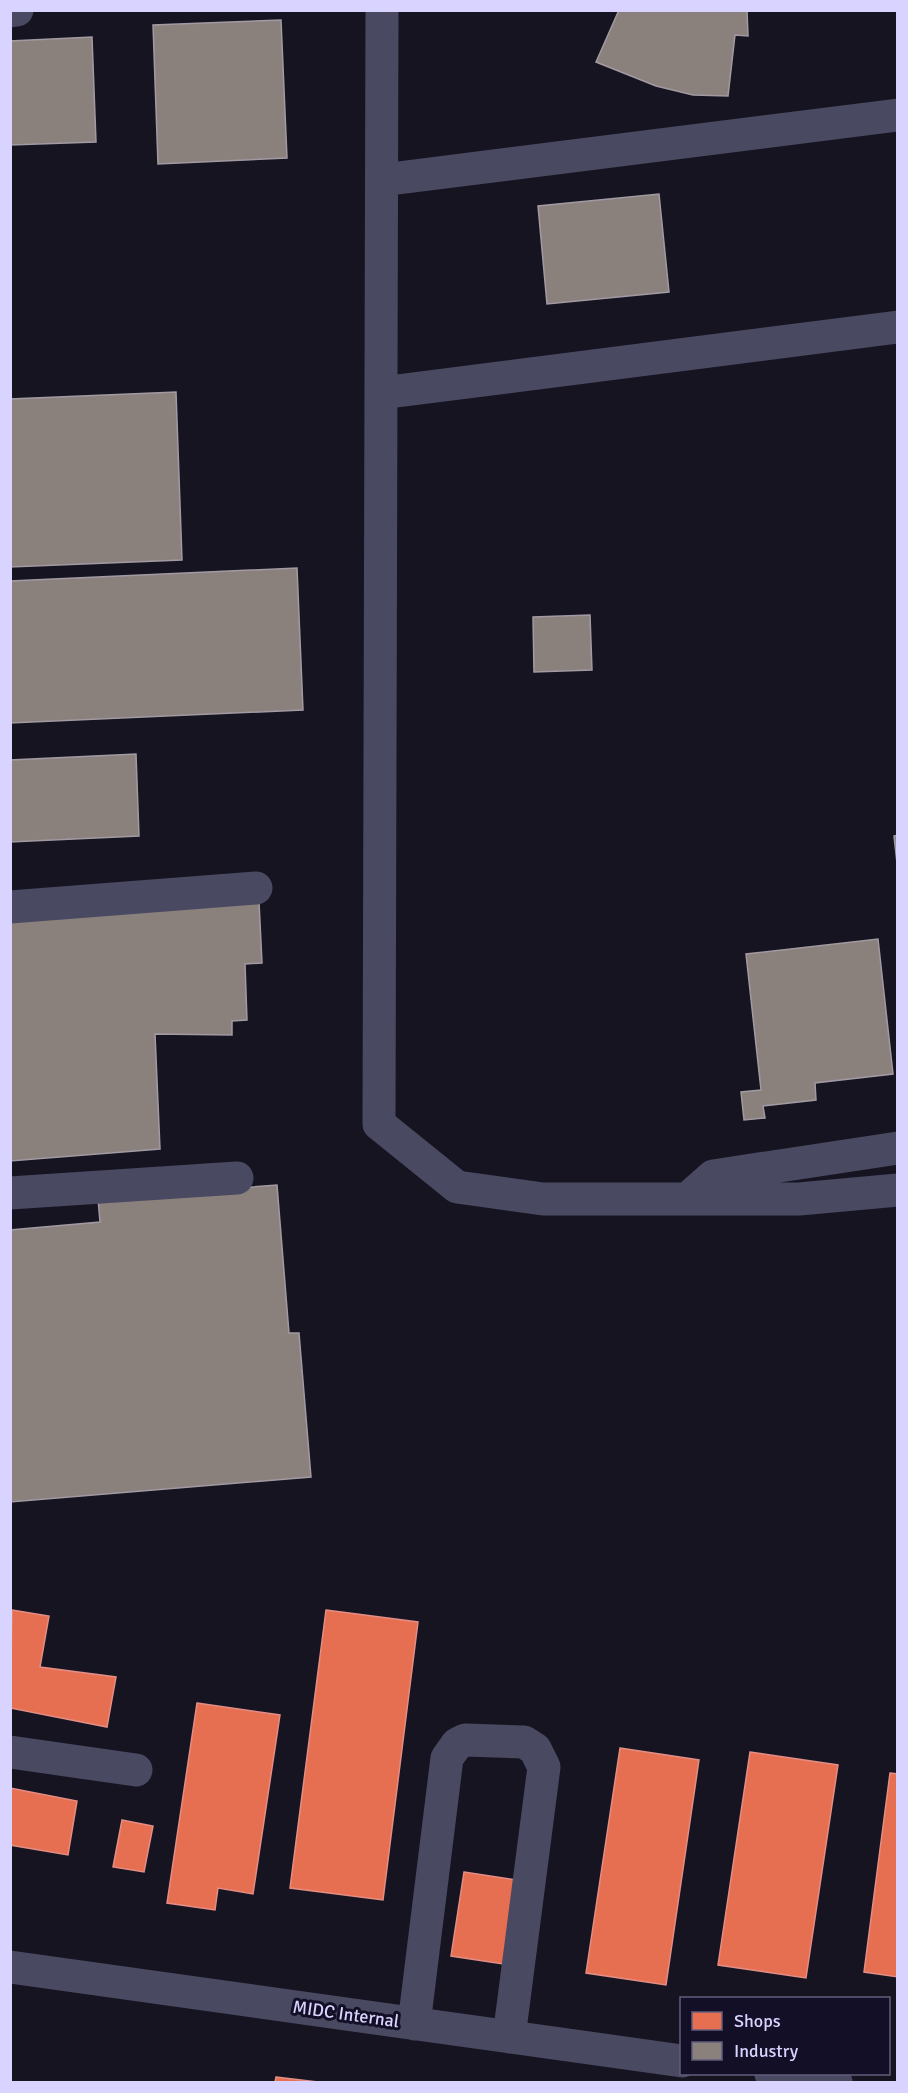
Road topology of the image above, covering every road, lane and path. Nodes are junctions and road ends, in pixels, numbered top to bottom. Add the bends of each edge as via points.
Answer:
1 (17, 10) edge
2 (382, 10) edge
3 (10, 11) edge
4 (897, 115) edge
5 (382, 180) junction
6 (897, 327) edge
7 (381, 393) junction
8 (256, 888) dead end
9 (10, 907) edge
10 (897, 1148) edge
11 (237, 1178) dead end
12 (897, 1190) edge
13 (10, 1193) edge
14 (687, 1199) junction
15 (10, 1752) edge
16 (136, 1770) dead end
17 (10, 1967) edge
18 (414, 2024) junction
19 (509, 2037) junction
20 (680, 2061) edge
21 (785, 2075) edge
22 (836, 2082) edge

1 - 3 street
2 - 5 street
4 - 5 street
5 - 7 street
6 - 7 street
7 - 14 street via 379,1124 457,1187 543,1199
8 - 9 street
10 - 14 street via 713,1176
11 - 13 street
12 - 14 street via 799,1199
15 - 16 street
17 - 18 street, MIDC Internal
18 - 19 street, MIDC Internal
18 - 19 street via 447,1758 465,1740 524,1742 535,1749 544,1767
19 - 20 street, MIDC Internal
21 - 22 street

